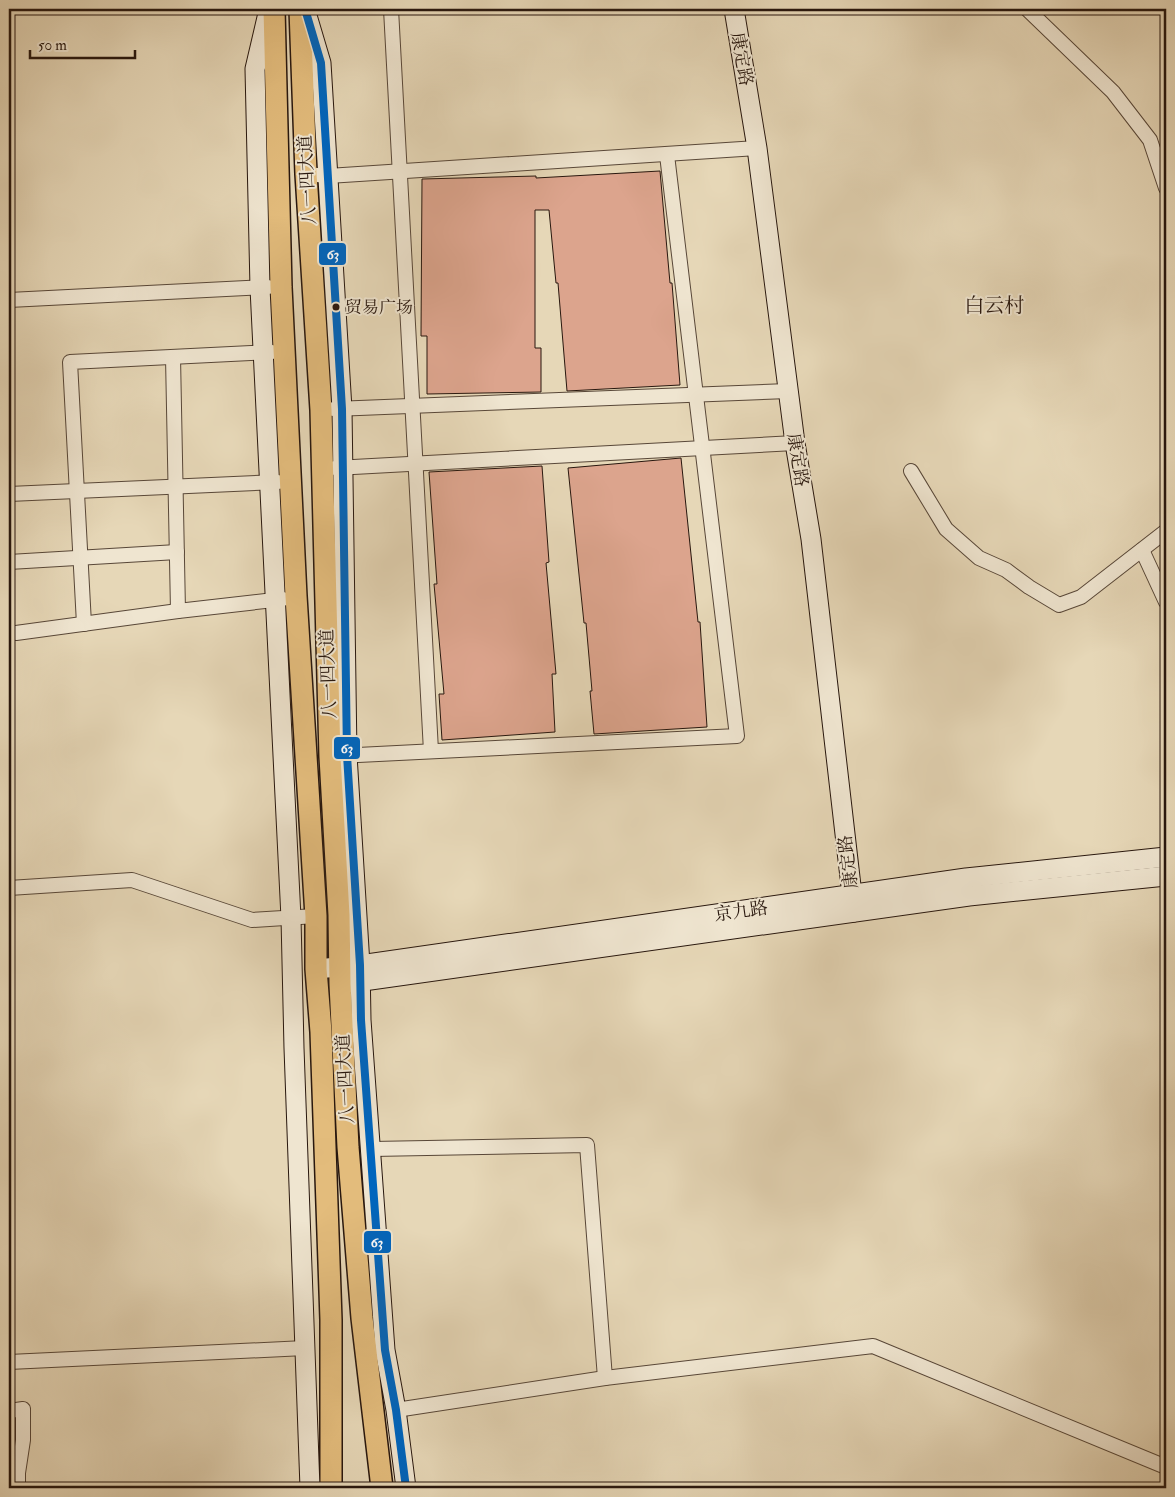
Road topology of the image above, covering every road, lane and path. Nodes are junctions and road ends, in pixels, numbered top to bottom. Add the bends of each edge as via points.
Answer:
1 (269, 9) edge
2 (274, 9) edge
3 (300, 9) edge
4 (305, 9) edge
5 (390, 9) edge
6 (734, 9) edge
7 (1027, 9) edge
8 (757, 148) junction
9 (667, 155) junction
10 (399, 170) junction
11 (306, 174) junction
12 (328, 176) junction
13 (1166, 188) edge
14 (270, 287) junction
15 (9, 300) edge
16 (285, 350) junction
17 (262, 353) junction
18 (173, 357) junction
19 (788, 391) junction
20 (696, 395) junction
21 (412, 405) junction
22 (342, 409) junction
23 (320, 410) junction
24 (795, 443) junction
25 (702, 448) junction
26 (415, 464) junction
27 (344, 468) junction
28 (322, 469) junction
29 (911, 471) dead end
30 (270, 482) junction
31 (291, 482) junction
32 (176, 487) junction
33 (77, 491) junction
34 (9, 494) edge
35 (1166, 531) edge
36 (1142, 550) junction
37 (177, 552) junction
38 (80, 558) junction
39 (9, 562) edge
40 (286, 598) junction
41 (1166, 602) edge
42 (178, 610) junction
43 (84, 624) junction
44 (16, 633) dead end
45 (431, 751) junction
46 (339, 756) junction
47 (1166, 857) edge
48 (1166, 876) edge
49 (9, 888) edge
50 (853, 904) junction
51 (316, 916) junction
52 (291, 918) junction
53 (350, 974) junction
54 (317, 978) junction
55 (372, 1149) junction
56 (362, 1318) junction
57 (332, 1320) junction
58 (306, 1348) junction
59 (9, 1362) edge
60 (605, 1378) junction
61 (396, 1410) junction
62 (9, 1411) edge
63 (1166, 1467) edge
64 (13, 1473) edge
65 (18, 1488) edge
66 (310, 1488) edge
67 (331, 1488) edge
68 (341, 1488) edge
69 (368, 1488) edge
70 (382, 1488) edge
71 (406, 1488) edge

1 - 14 street via 255,69
2 - 14 main road, 八一四大道
3 - 11 main road, 八一四大道
4 - 12 street via 321,63
5 - 10 street
6 - 8 street, 康定路
7 - 13 street via 1118,98 1150,140
8 - 9 street
8 - 19 street, 康定路
9 - 10 street
9 - 20 street
10 - 12 street
10 - 21 street
11 - 12 street
11 - 23 main road, 八一四大道
12 - 22 street
14 - 15 street
14 - 16 main road, 八一四大道
14 - 17 street
16 - 17 street
16 - 31 main road, 八一四大道
17 - 18 street
17 - 30 street
18 - 32 street
18 - 33 street via 70,362
19 - 20 street
19 - 24 street, 康定路
20 - 21 street
20 - 25 street
21 - 22 street
21 - 26 street
22 - 23 street
22 - 27 street
23 - 28 main road, 八一四大道
24 - 25 street
24 - 50 street, 康定路 via 811,539
25 - 26 street
25 - 45 street via 737,736
26 - 27 street
26 - 45 street
27 - 28 street
27 - 46 street
28 - 46 main road, 八一四大道
29 - 36 street via 946,529 979,558 1006,570 1059,605 1081,597
30 - 31 street
30 - 32 street
30 - 40 street
31 - 40 main road, 八一四大道
32 - 33 street
32 - 37 street
33 - 34 street
33 - 38 street
35 - 36 street
36 - 41 street
37 - 38 street
37 - 42 street
38 - 39 street
38 - 43 street
40 - 42 street
40 - 51 main road, 八一四大道
40 - 52 street
42 - 43 street
43 - 44 street
45 - 46 street
46 - 53 main road, 八一四大道 via 340,915
47 - 50 street, 京九路 via 966,878
48 - 50 street, 京九路
49 - 52 street via 132,880 252,920
50 - 53 street, 京九路
51 - 52 street
51 - 54 main road, 八一四大道
52 - 58 street
53 - 54 street, 京九路
53 - 55 street via 361,1020
53 - 56 main road, 八一四大道 via 348,1147
54 - 57 main road, 八一四大道
55 - 60 street via 587,1146
55 - 61 street via 386,1350
56 - 69 main road
56 - 70 main road, 八一四大道
57 - 67 main road, 八一四大道
57 - 68 main road
58 - 59 street
58 - 66 street
60 - 61 street
60 - 63 street via 873,1346
61 - 71 street
62 - 64 street via 23,1410 23,1440
64 - 65 street

